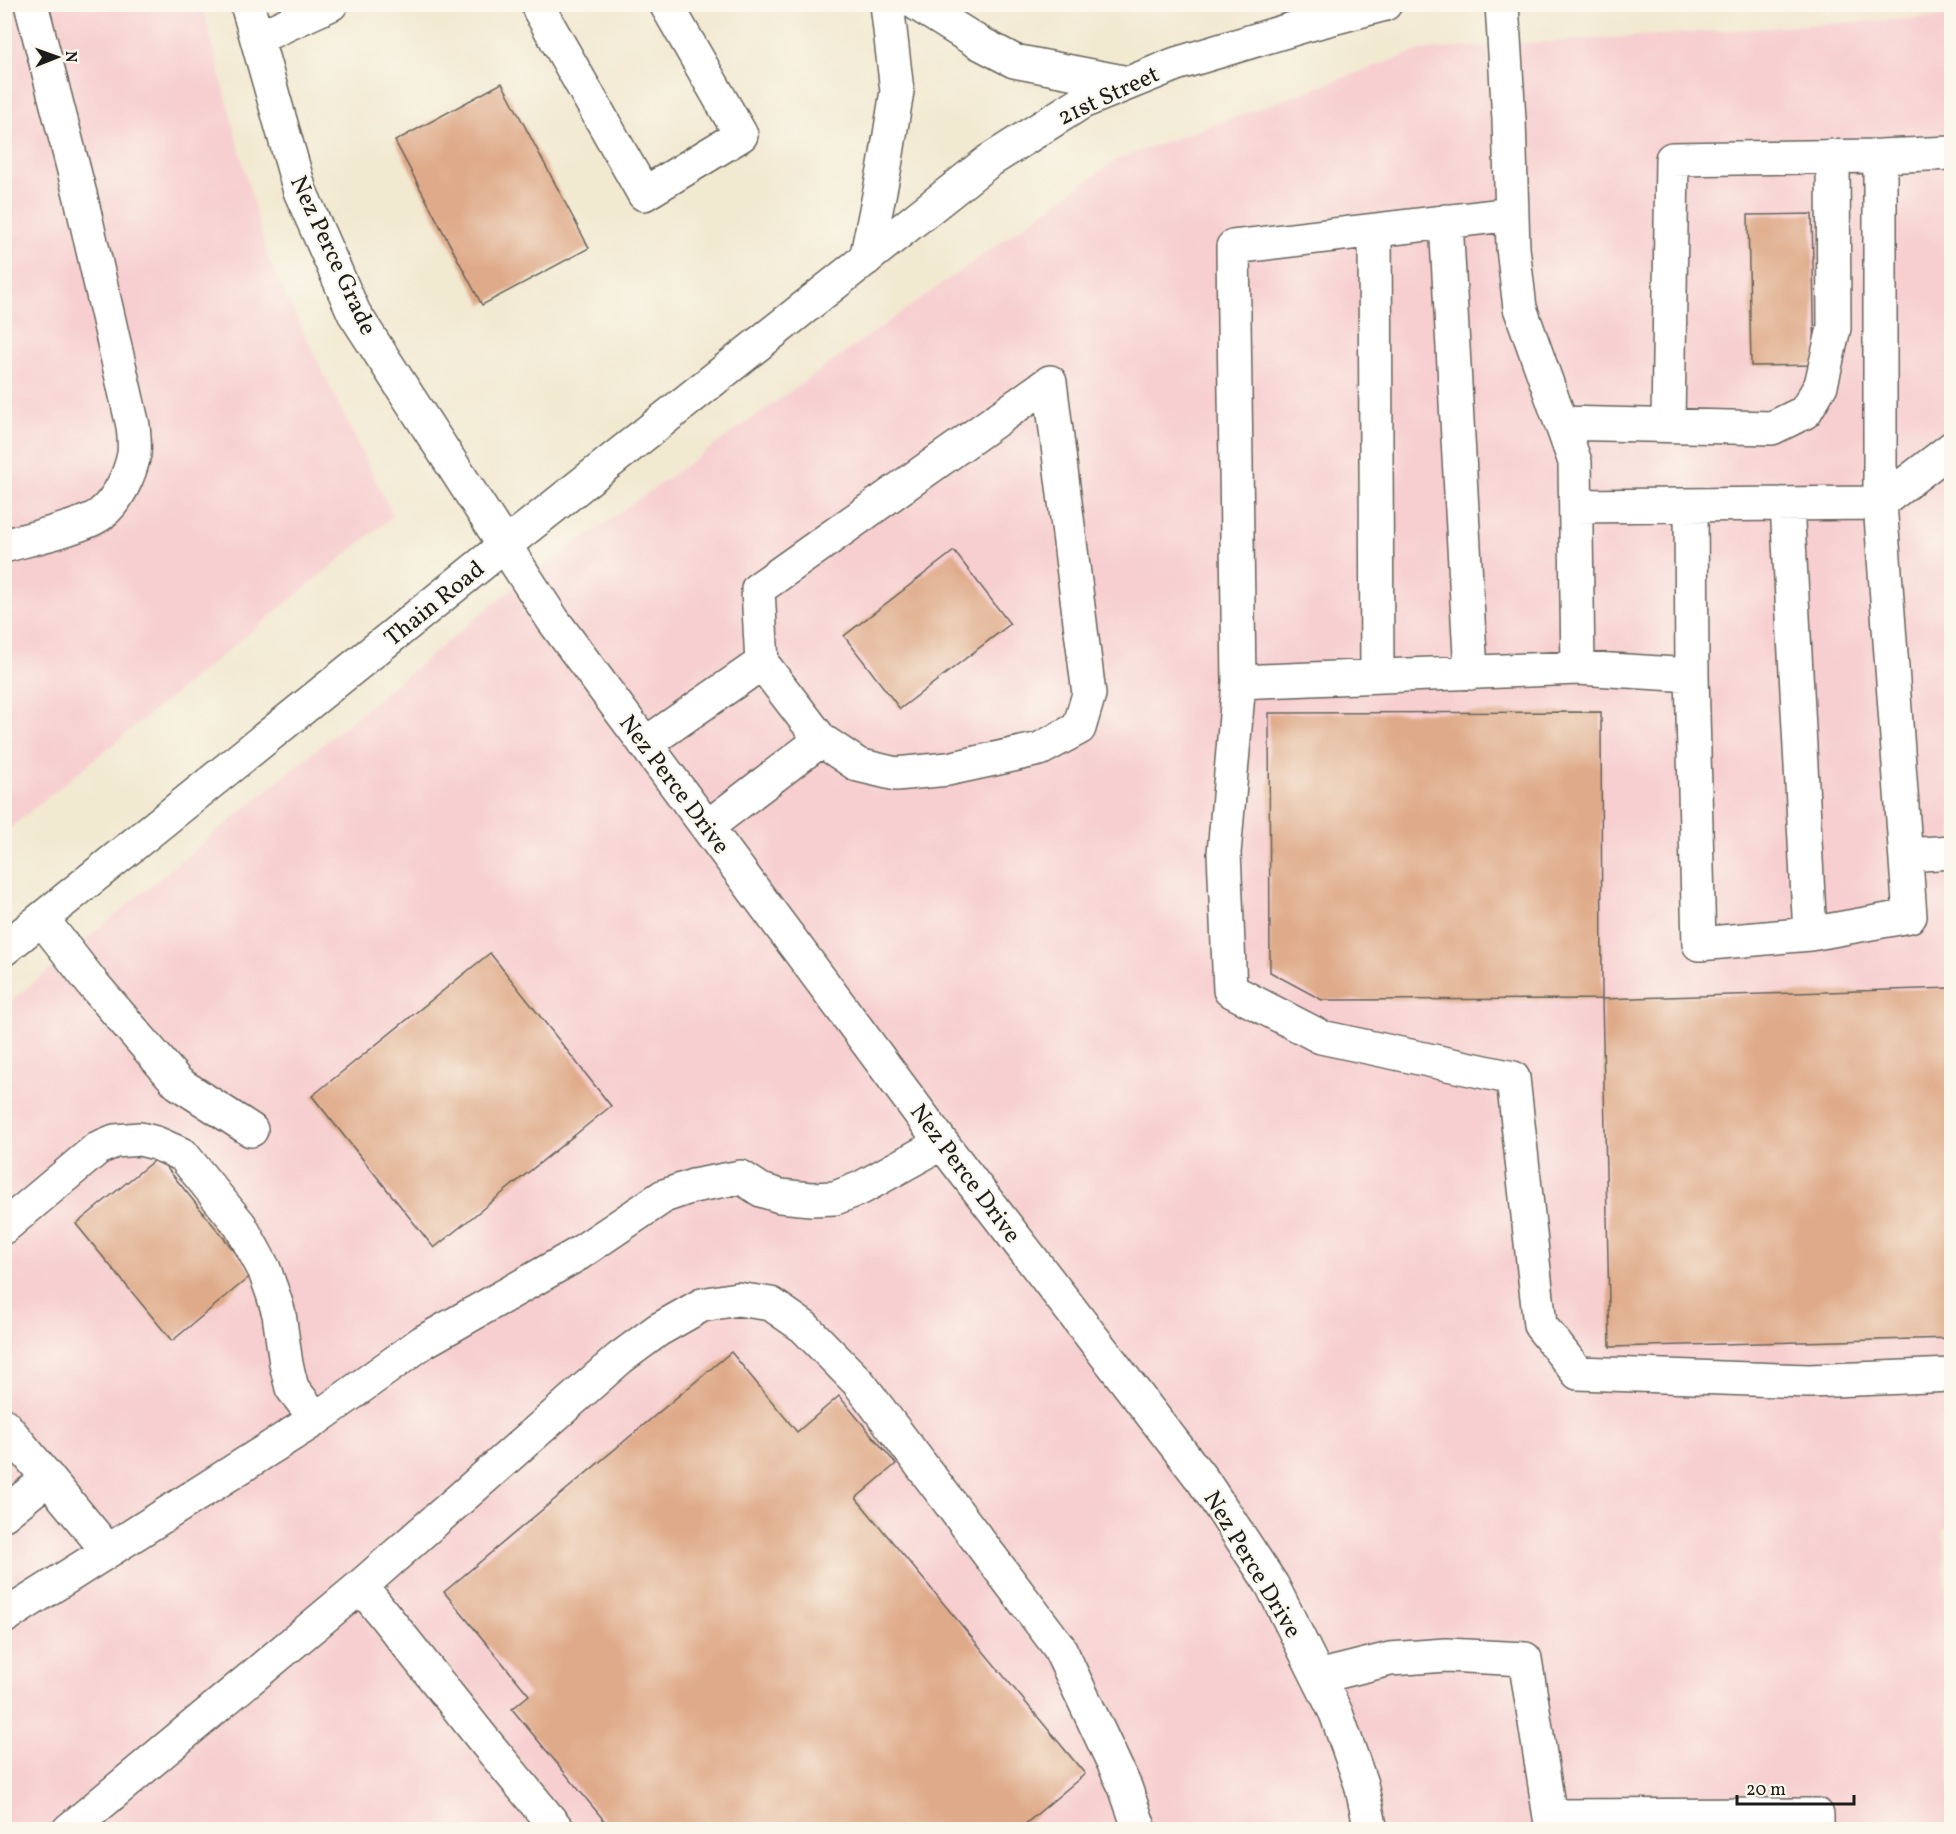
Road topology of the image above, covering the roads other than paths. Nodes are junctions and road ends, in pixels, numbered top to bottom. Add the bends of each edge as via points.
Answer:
1 (31, 4) edge
2 (247, 4) edge
3 (331, 4) edge
4 (544, 4) edge
5 (666, 4) edge
6 (887, 4) edge
7 (917, 4) edge
8 (1385, 4) edge
9 (1502, 4) edge
10 (257, 38) junction
11 (1128, 83) junction
12 (1952, 153) edge
13 (1833, 156) junction
14 (1880, 156) junction
15 (1512, 213) junction
16 (1446, 221) junction
17 (1375, 230) junction
18 (866, 258) junction
19 (1561, 423) junction
20 (1668, 424) junction
21 (1952, 447) edge
22 (1880, 503) junction
23 (1787, 504) junction
24 (1691, 505) junction
25 (1576, 506) junction
26 (4, 546) edge
27 (504, 546) junction
28 (762, 663) junction
29 (1578, 668) junction
30 (1470, 673) junction
31 (1692, 675) junction
32 (1377, 676) junction
33 (1239, 682) junction
34 (821, 740) junction
35 (645, 744) junction
36 (707, 827) junction
37 (1952, 852) edge
38 (1906, 855) junction
39 (42, 919) junction
40 (1810, 934) junction
41 (4, 949) edge
42 (251, 1130) dead end
43 (942, 1143) junction
44 (4, 1227) edge
45 (1952, 1374) edge
46 (316, 1419) junction
47 (4, 1425) edge
48 (48, 1478) junction
49 (4, 1514) edge
50 (108, 1551) junction
51 (361, 1586) junction
52 (4, 1617) edge
53 (1318, 1677) junction
54 (1551, 1823) edge
55 (69, 1830) edge
56 (558, 1830) edge
57 (1140, 1830) edge
58 (1371, 1830) edge
59 (1817, 1830) edge

1 - 26 street via 81,198 133,426 134,452 128,476 101,514
2 - 10 street, Nez Perce Grade
3 - 10 street
4 - 5 street via 539,9 644,195 741,135
6 - 18 street via 897,91
7 - 11 street via 1014,61
8 - 11 street, 21st Street via 1176,64
9 - 15 street
10 - 27 street, Nez Perce Grade via 300,192 354,313
11 - 18 street, 21st Street via 1082,102 989,161
12 - 14 street
13 - 14 street
13 - 20 street via 1834,328 1821,385 1805,412 1772,428
13 - 20 street via 1672,159
14 - 22 street
15 - 16 street
15 - 19 street via 1520,308
16 - 17 street
16 - 30 street
17 - 32 street
17 - 33 street via 1233,247
18 - 27 street, Thain Road
19 - 20 street
19 - 25 street via 1575,462
21 - 22 street
22 - 23 street
22 - 38 street
23 - 24 street
23 - 40 street
24 - 25 street
24 - 31 street
25 - 29 street
27 - 35 street, Nez Perce Drive via 553,620
27 - 39 street, Thain Road
28 - 34 street
28 - 34 street via 758,589 1050,382 1089,694 1079,728 1040,749 948,769 896,774 858,765
28 - 35 street
29 - 30 street
29 - 31 street
30 - 32 street
31 - 40 street via 1699,944
32 - 33 street
33 - 45 street via 1224,853 1230,990 1321,1037 1513,1078 1540,1325 1578,1373 1809,1381
34 - 36 street
35 - 36 street, Nez Perce Drive
36 - 43 street, Nez Perce Drive
37 - 38 street
38 - 40 street via 1910,916
39 - 41 street, Thain Road
39 - 42 street via 178,1083
43 - 46 street via 835,1198 780,1196 741,1178 693,1186 664,1196 578,1254 423,1342
43 - 53 street, Nez Perce Drive via 1204,1482 1272,1585
44 - 46 street via 98,1148 115,1141 140,1139 183,1155 252,1244 279,1314 292,1388
46 - 50 street
47 - 48 street
48 - 49 street
48 - 50 street
50 - 52 street
51 - 55 street
51 - 56 street
51 - 57 street via 620,1358 658,1330 702,1305 737,1299 771,1304 804,1327 859,1383 1059,1647 1125,1786
53 - 54 street via 1390,1659 1446,1655 1526,1659
53 - 58 street, Nez Perce Drive via 1336,1713
54 - 59 street via 1817,1815

